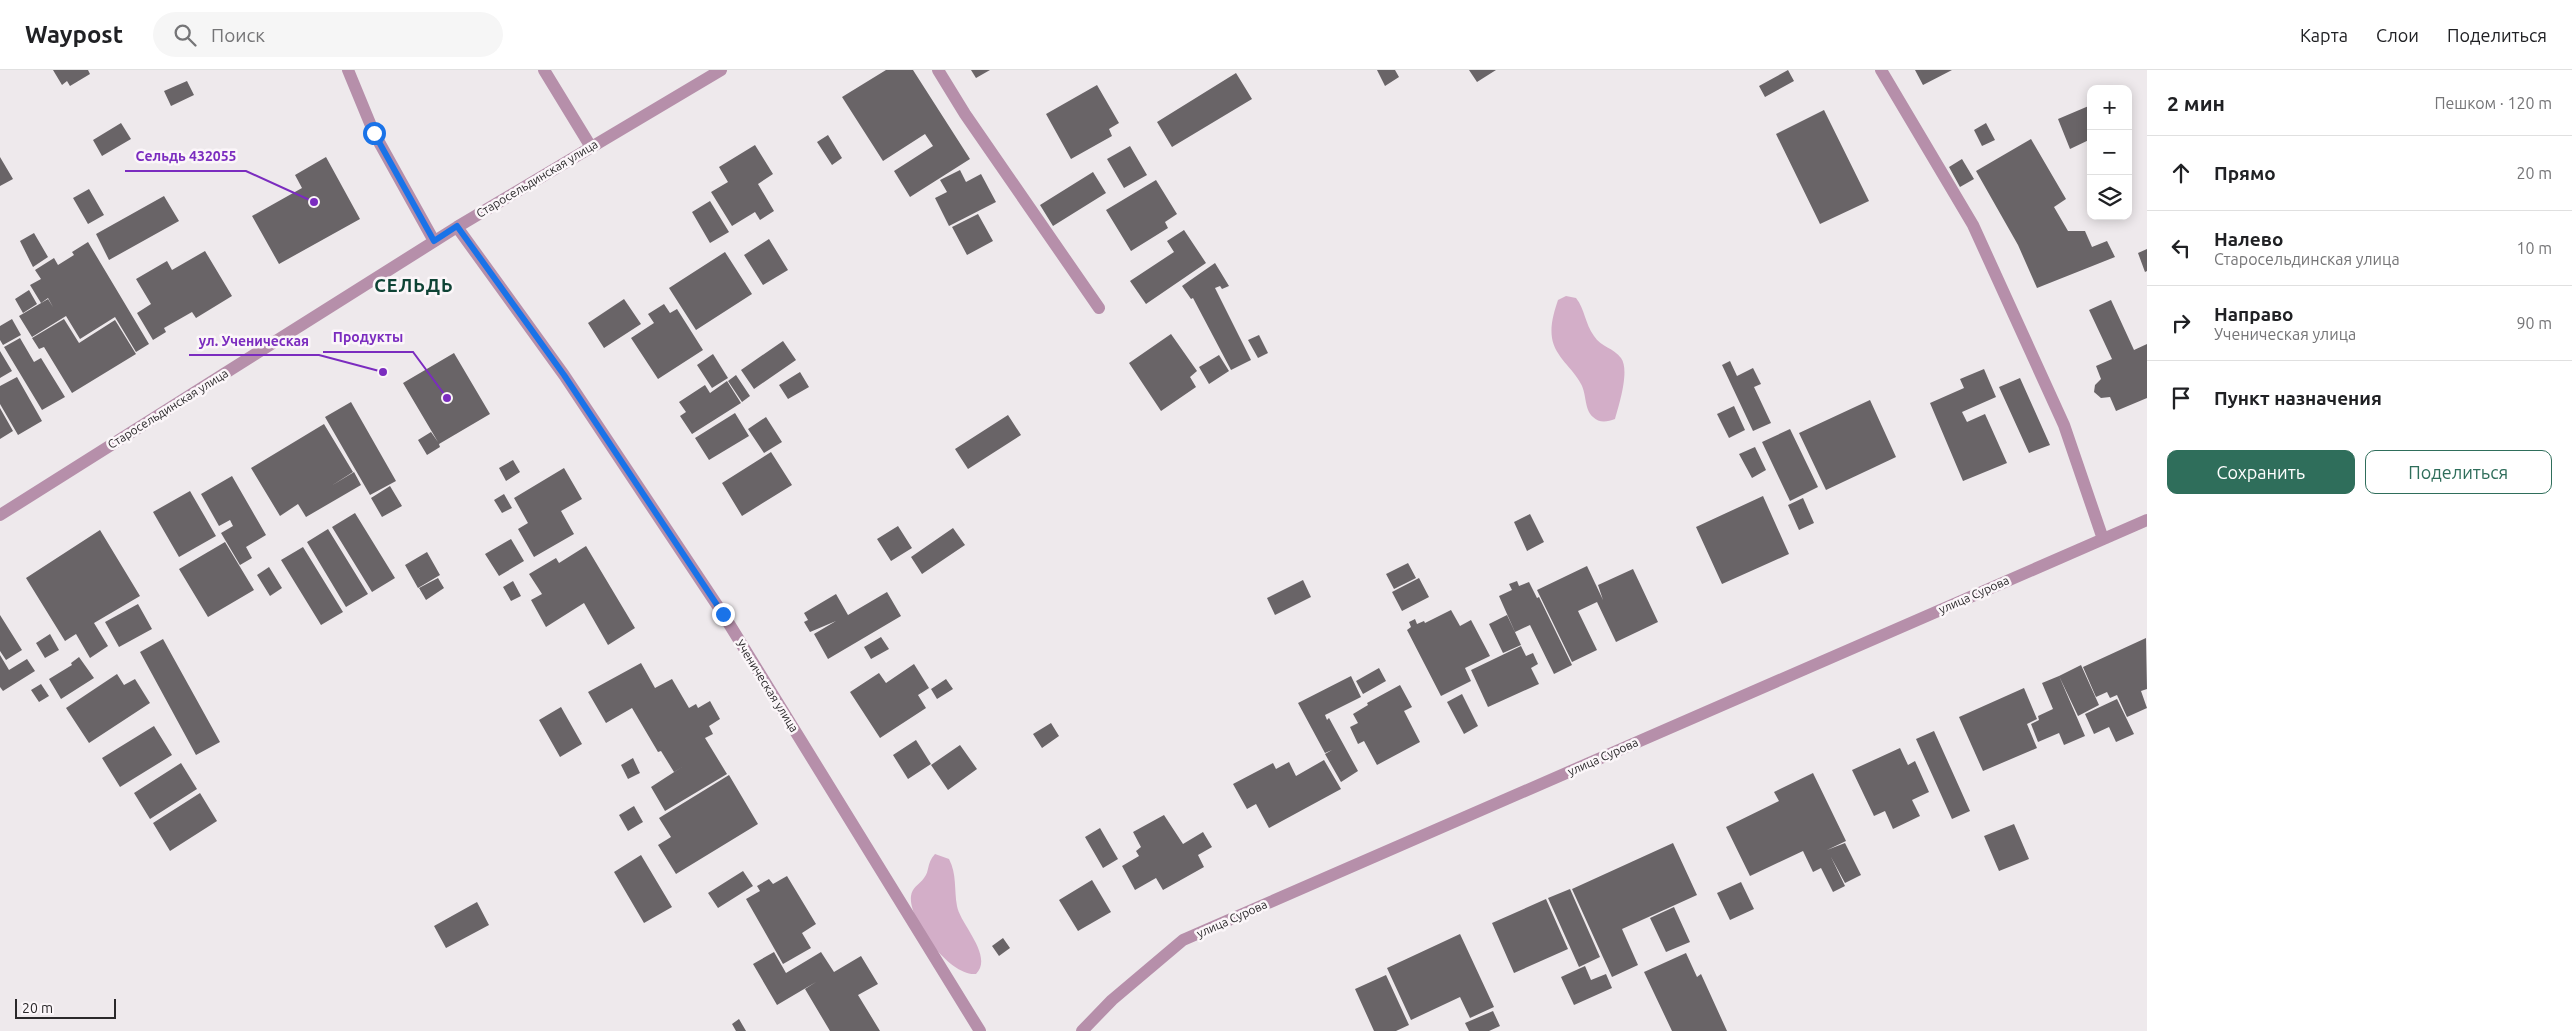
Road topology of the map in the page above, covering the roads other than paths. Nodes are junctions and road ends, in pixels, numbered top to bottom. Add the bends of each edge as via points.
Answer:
1 (348, 70) edge
2 (544, 70) edge
3 (721, 70) edge
4 (938, 70) edge
5 (1881, 70) edge
6 (591, 147) junction
7 (457, 226) junction
8 (434, 241) junction
9 (1099, 308) dead end
10 (0, 515) edge
11 (2144, 525) edge
12 (2103, 539) junction
13 (980, 1031) edge
14 (1082, 1031) edge

1 - 8 street via 374,133
2 - 6 street
3 - 6 street, Старосельдинская улица
4 - 9 street
5 - 12 street via 1973,225 2064,425
6 - 7 street, Старосельдинская улица
7 - 8 street, Старосельдинская улица
7 - 13 street, Ученическая улица via 564,375 723,614
8 - 10 street, Старосельдинская улица
11 - 12 street, улица Сурова
12 - 14 street, улица Сурова via 1183,940 1112,1000

